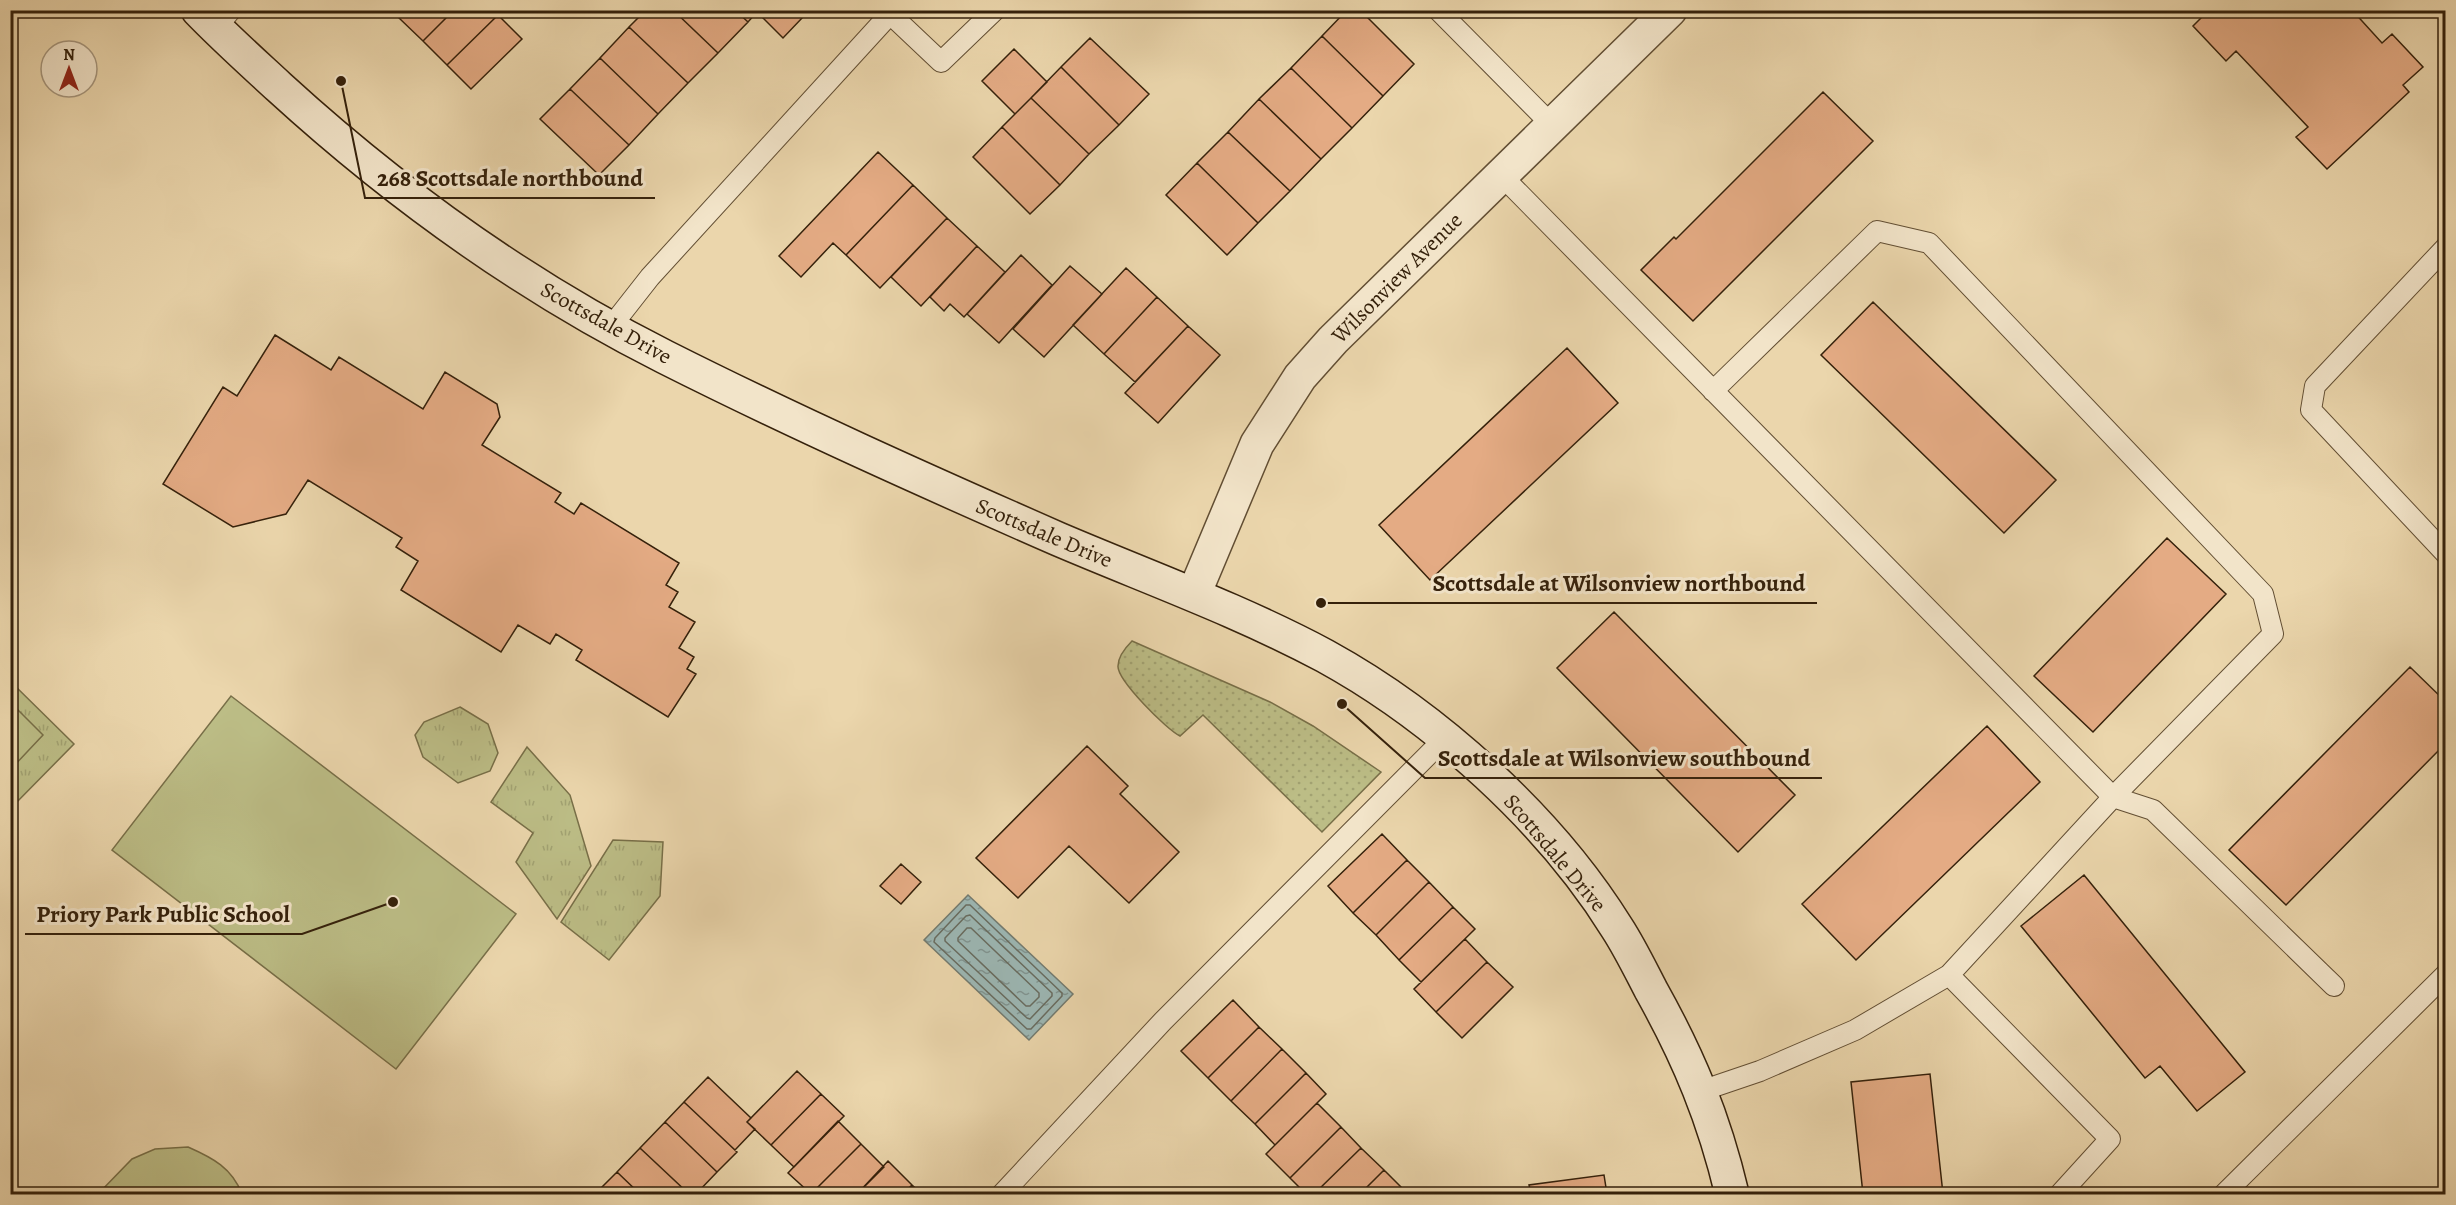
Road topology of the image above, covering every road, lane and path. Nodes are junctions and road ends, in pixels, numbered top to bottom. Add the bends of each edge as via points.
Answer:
1 (995, 10) edge
2 (1438, 10) edge
3 (1670, 10) edge
4 (888, 12) edge
5 (215, 17) edge
6 (1552, 125) junction
7 (1501, 175) junction
8 (2445, 247) edge
9 (610, 328) junction
10 (1713, 391) junction
11 (2445, 554) edge
12 (1194, 594) junction
13 (1445, 738) junction
14 (2113, 797) junction
15 (2445, 974) edge
16 (1950, 975) junction
17 (2334, 986) dead end
18 (1701, 1090) junction
19 (1002, 1194) edge
20 (1732, 1194) edge
21 (2060, 1194) edge
22 (2224, 1194) edge

1 - 4 lane via 941,62
2 - 6 lane
3 - 6 street, Wilsonview Avenue
4 - 9 lane via 650,277
5 - 9 street, Scottsdale Drive via 323,127 426,210 540,288
6 - 7 street, Wilsonview Avenue
7 - 10 lane
7 - 12 street, Wilsonview Avenue via 1300,376 1257,444
8 - 11 lane via 2315,386 2311,410
9 - 12 street, Scottsdale Drive via 950,492
10 - 14 lane
10 - 14 lane via 1877,231 1929,243 2263,594 2274,634
12 - 13 street, Scottsdale Drive via 1322,655 1412,712
13 - 18 street, Scottsdale Drive via 1524,812 1589,888 1617,928 1675,1033
13 - 19 lane via 1163,1021
14 - 16 lane
14 - 17 lane via 2153,810
15 - 22 lane
16 - 18 lane via 1855,1030 1760,1071
16 - 21 lane via 2110,1140
18 - 20 street, Scottsdale Drive via 1720,1143

